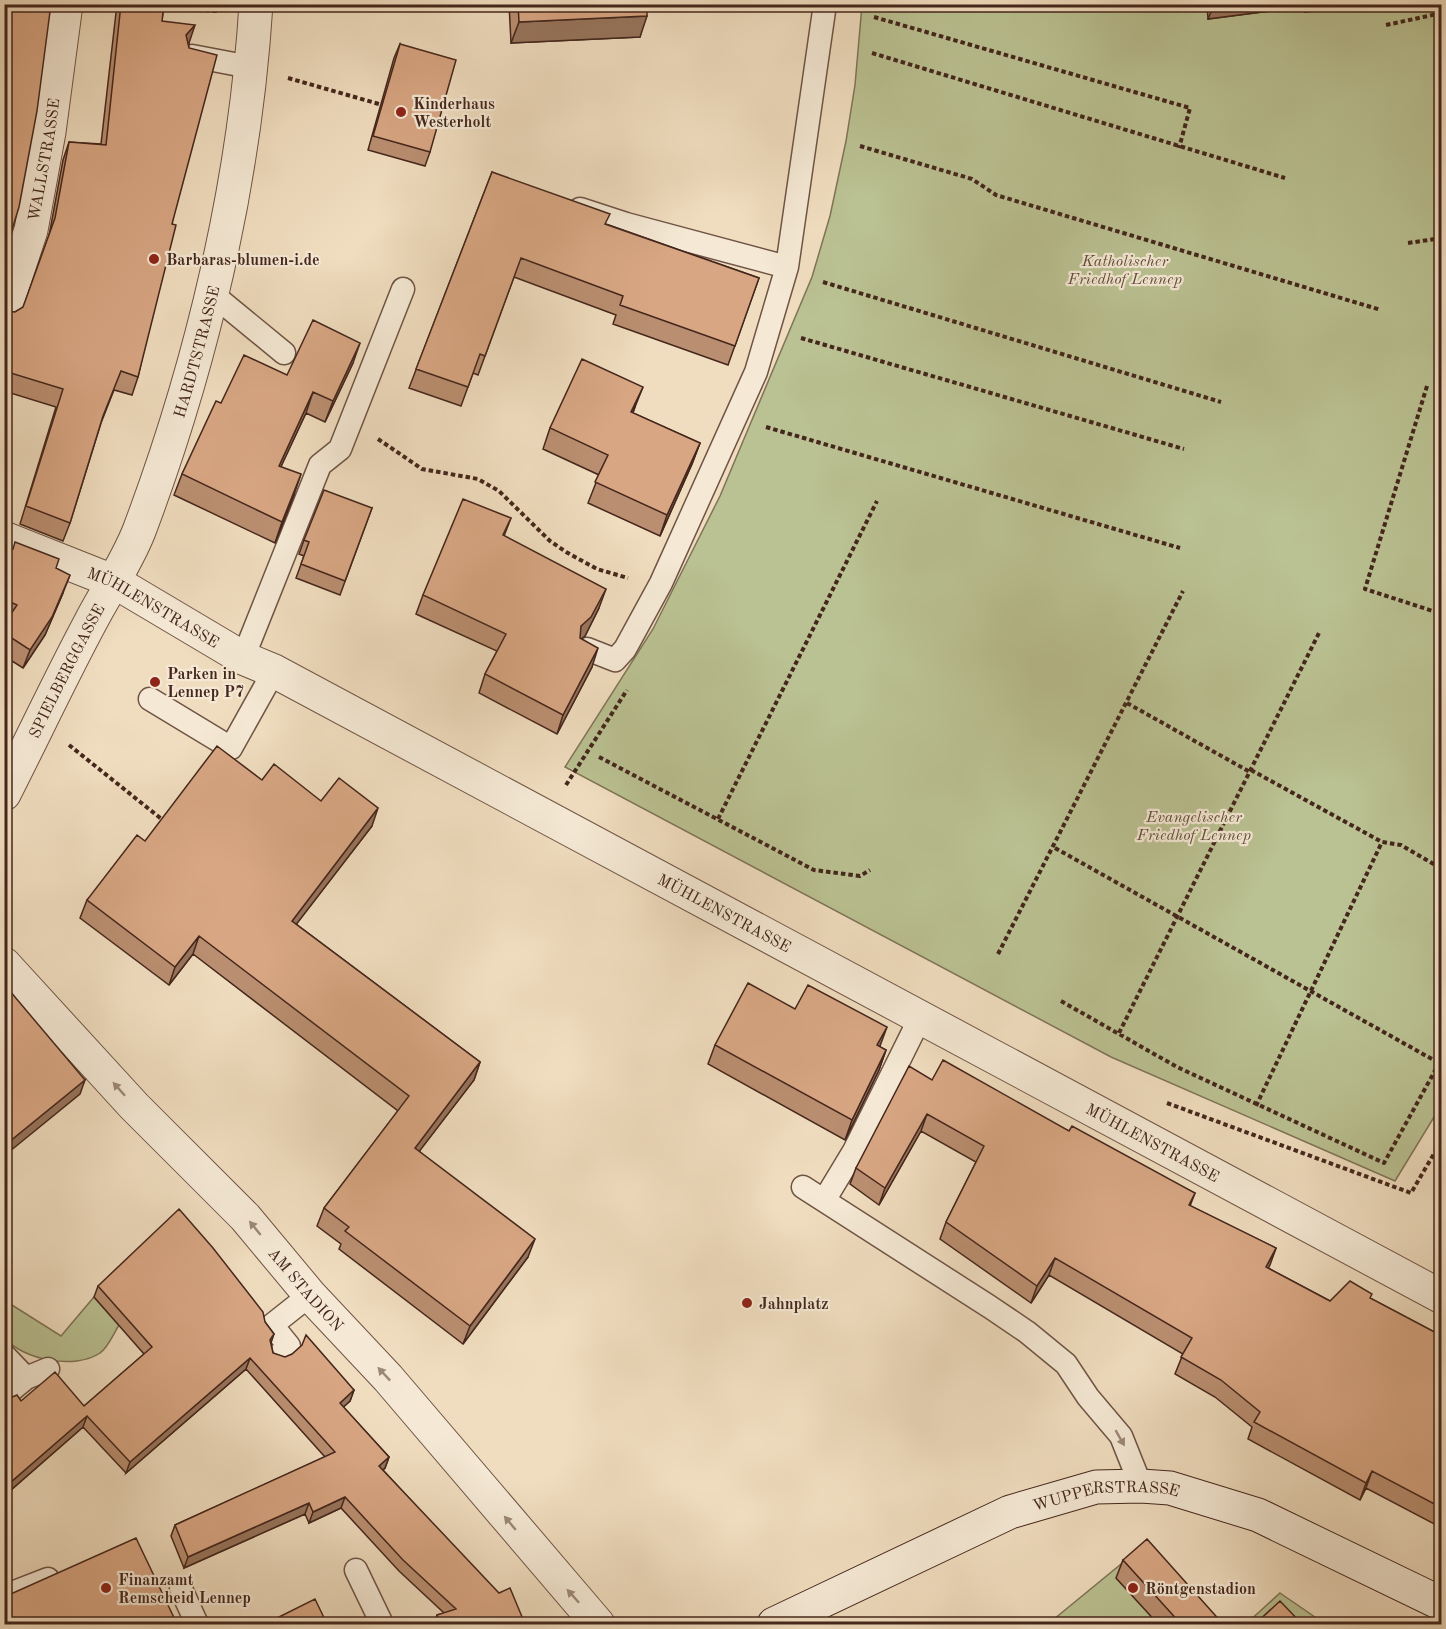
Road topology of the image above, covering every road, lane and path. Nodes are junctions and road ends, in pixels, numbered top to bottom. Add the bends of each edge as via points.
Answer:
1 (66, 4) edge
2 (825, 4) edge
3 (159, 8) edge
4 (256, 8) edge
5 (1442, 13) edge
6 (874, 17) dead end
7 (1386, 25) dead end
8 (872, 53) dead end
9 (192, 56) edge
10 (250, 67) junction
11 (379, 104) dead end
12 (860, 146) dead end
13 (1179, 148) junction
14 (1285, 178) dead end
15 (561, 202) edge
16 (1442, 238) edge
17 (1408, 243) dead end
18 (787, 267) junction
19 (823, 282) dead end
20 (403, 289) dead end
21 (211, 293) junction
22 (1381, 310) dead end
23 (4, 312) edge
24 (800, 337) dead end
25 (284, 353) dead end
26 (1427, 386) dead end
27 (1221, 402) dead end
28 (354, 416) junction
29 (760, 438) dead end
30 (1184, 449) dead end
31 (877, 501) dead end
32 (4, 538) edge
33 (1180, 548) dead end
34 (115, 582) junction
35 (661, 583) junction
36 (1183, 591) dead end
37 (1442, 614) edge
38 (1318, 633) dead end
39 (587, 649) edge
40 (243, 658) junction
41 (274, 671) junction
42 (633, 681) dead end
43 (150, 699) dead end
44 (1127, 703) junction
45 (40, 723) junction
46 (599, 757) dead end
47 (1251, 771) junction
48 (4, 794) edge
49 (546, 818) junction
50 (718, 819) junction
51 (169, 825) edge
52 (1382, 842) junction
53 (1055, 848) junction
54 (1442, 868) edge
55 (870, 870) dead end
56 (1176, 915) junction
57 (999, 954) dead end
58 (4, 964) edge
59 (1311, 991) junction
60 (1061, 1001) dead end
61 (920, 1018) junction
62 (1119, 1033) junction
63 (1442, 1058) edge
64 (1439, 1063) junction
65 (1157, 1099) dead end
66 (1256, 1106) junction
67 (1442, 1140) edge
68 (803, 1187) dead end
69 (825, 1199) junction
70 (310, 1295) junction
71 (1442, 1297) edge
72 (4, 1355) edge
73 (279, 1355) edge
74 (48, 1369) dead end
75 (26, 1378) junction
76 (4, 1396) edge
77 (1141, 1486) junction
78 (71, 1570) edge
79 (356, 1570) dead end
80 (181, 1589) dead end
81 (4, 1596) edge
82 (1442, 1604) edge
83 (197, 1624) edge
84 (382, 1624) edge
85 (598, 1624) edge
86 (774, 1624) edge

1 - 23 street, WALLSTRASSE via 31,230
2 - 18 lane
3 - 4 path
4 - 10 street, HARDTSTRASSE
5 - 7 path
6 - 13 path via 1190,108
8 - 13 path
9 - 10 lane
10 - 11 path
10 - 21 street, HARDTSTRASSE via 240,146
12 - 22 path via 972,179 996,195
13 - 14 path
15 - 18 lane via 626,224
16 - 17 path
18 - 35 lane via 756,372
19 - 27 path
20 - 28 lane
21 - 25 lane
21 - 34 street, HARDTSTRASSE via 182,401 138,532
24 - 30 path
26 - 37 path via 1365,589
28 - 35 path via 396,453 422,469 478,479 499,491 566,552 617,576
28 - 40 lane via 340,449 320,465
29 - 33 path via 766,427
31 - 50 path
32 - 34 street, MÜHLENSTRASSE
34 - 40 street, MÜHLENSTRASSE
34 - 45 street, SPIELBERGGASSE via 90,622
35 - 39 lane via 615,660
36 - 44 path
38 - 47 path
40 - 41 street, MÜHLENSTRASSE
41 - 43 lane via 231,748
41 - 49 street, MÜHLENSTRASSE
42 - 49 path
44 - 47 path
44 - 53 path
45 - 48 street, SPIELBERGGASSE
45 - 51 path
46 - 50 path
47 - 52 path
47 - 56 path
49 - 61 street, MÜHLENSTRASSE
50 - 55 path via 814,870 860,876
52 - 54 path via 1401,845
52 - 59 path
53 - 56 path
53 - 57 path
56 - 59 path
56 - 62 path
70 -> 58 street, AM STADION via 245,1216 134,1106
59 - 64 path
59 - 66 path
60 - 62 path
61 - 69 lane via 854,1151
61 - 71 street, MÜHLENSTRASSE
62 - 66 path
63 - 64 path
64 - 66 path via 1384,1163
65 - 67 path via 1412,1194
68 - 69 lane
69 -> 77 lane via 1027,1332 1066,1364 1121,1436
70 - 73 lane via 272,1325 289,1346
85 -> 70 street, AM STADION via 388,1378
72 - 75 lane
74 - 75 lane
75 - 76 lane
77 - 82 street, WUPPERSTRASSE via 1170,1488 1258,1515
77 - 86 street, WUPPERSTRASSE via 1096,1487 1010,1512
78 - 81 lane
79 - 84 lane
80 - 83 lane

